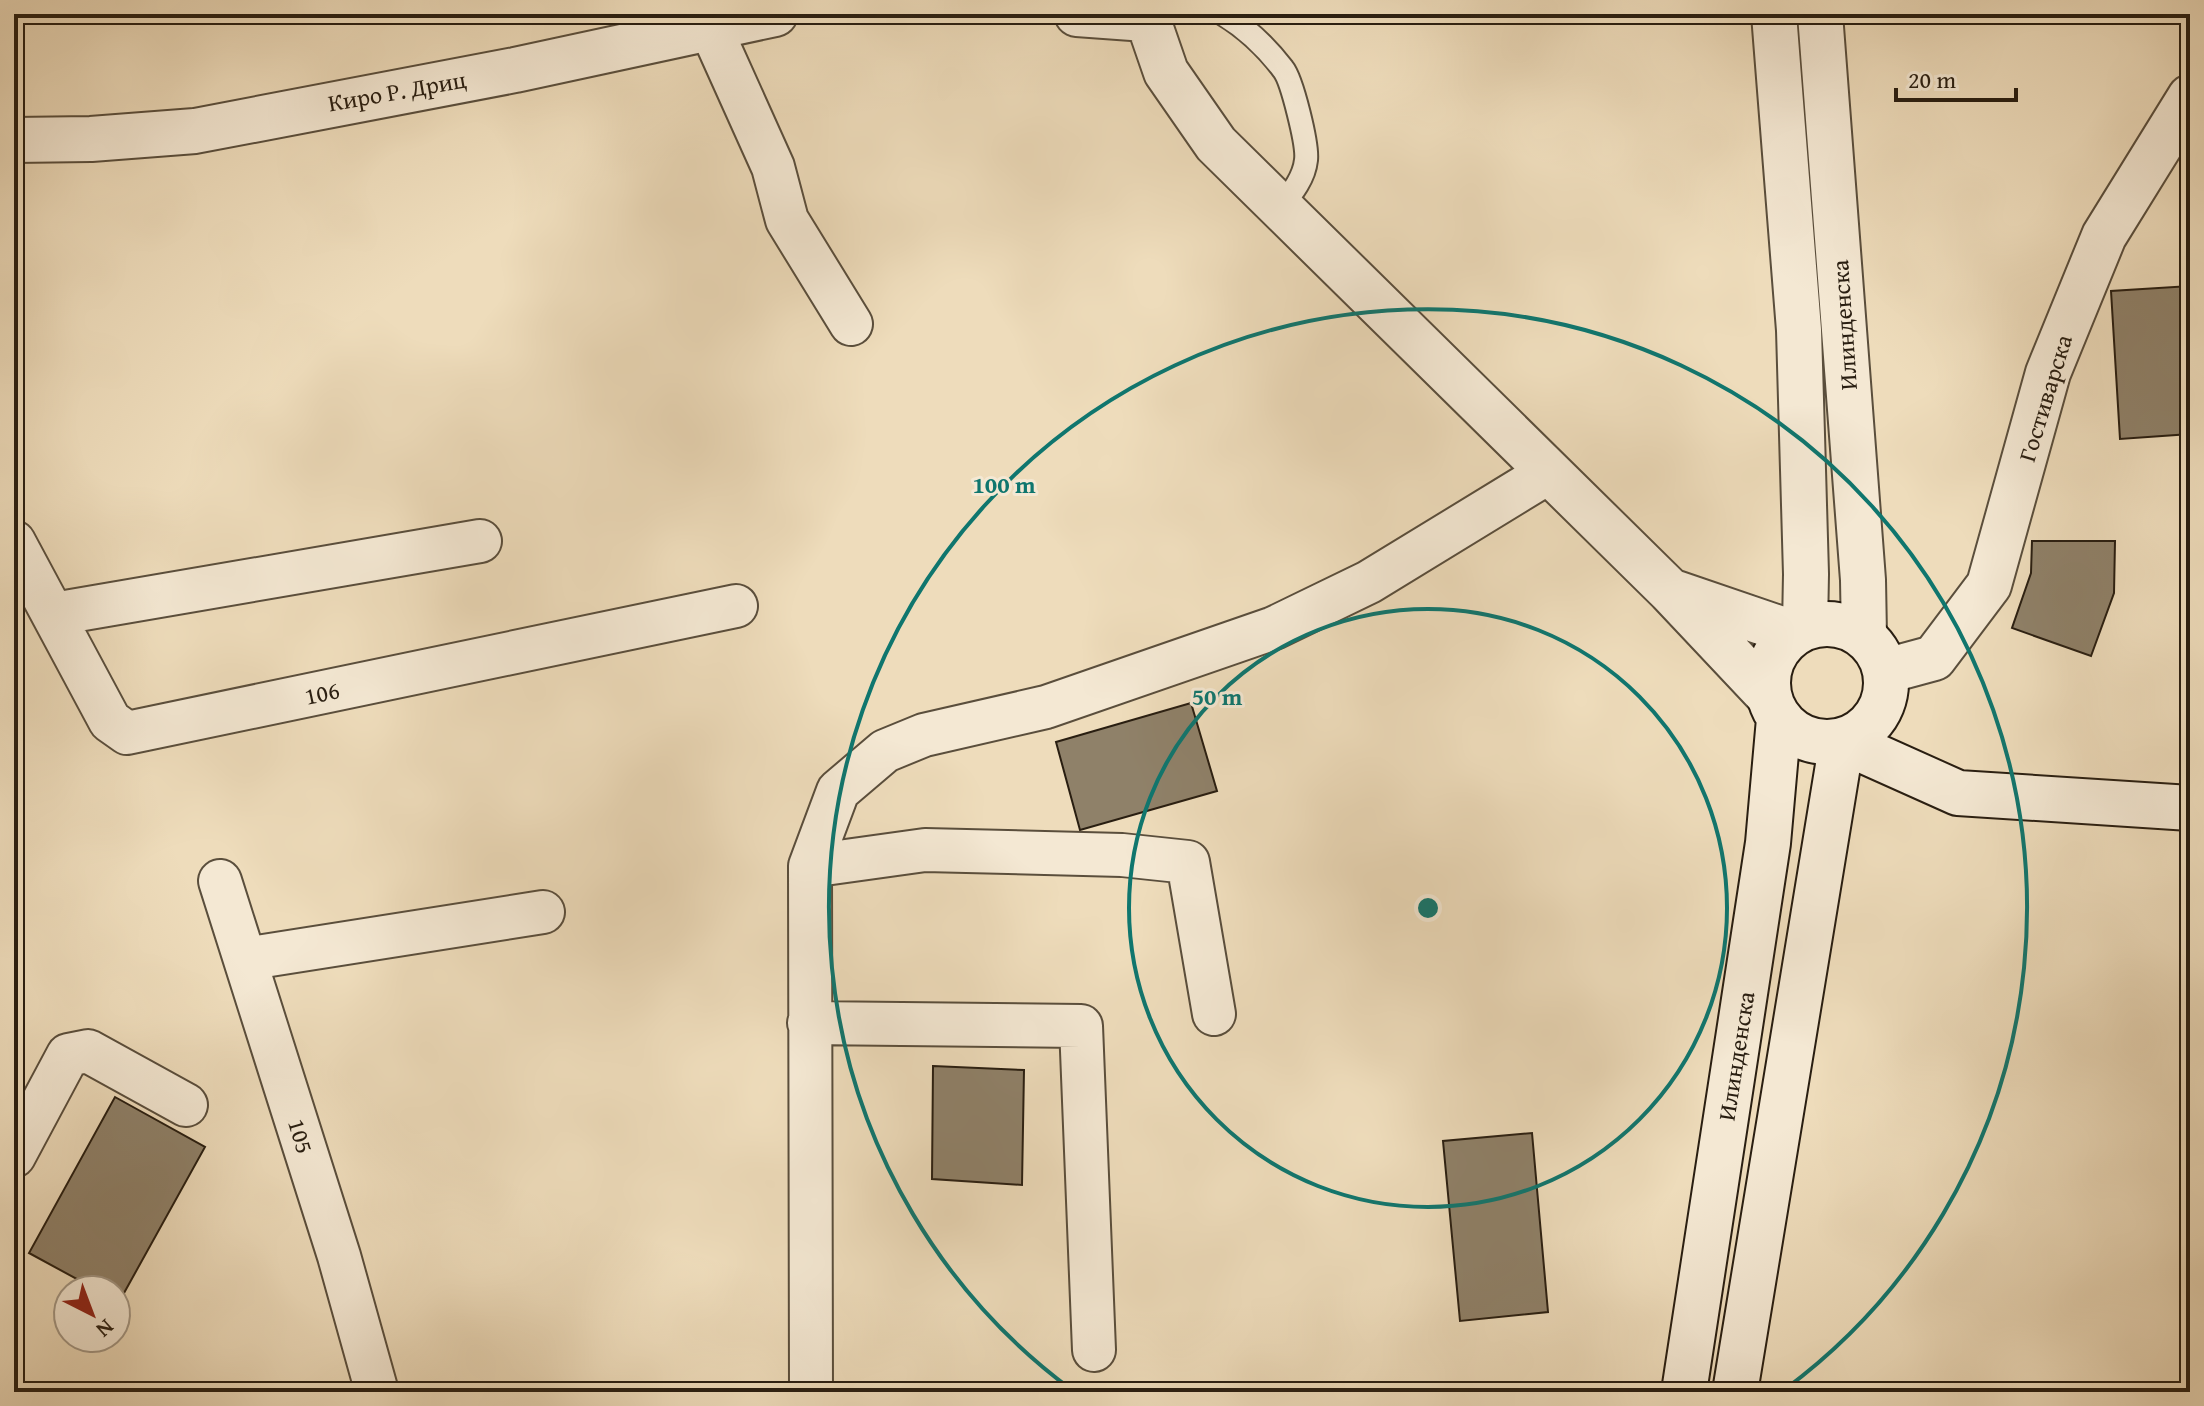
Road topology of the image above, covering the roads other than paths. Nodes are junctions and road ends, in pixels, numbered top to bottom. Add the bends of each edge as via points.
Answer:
1 (775, 14) edge
2 (1077, 14) edge
3 (1223, 14) edge
4 (1774, 14) edge
5 (1820, 14) edge
6 (1146, 16) edge
7 (710, 27) junction
8 (2188, 108) edge
9 (14, 140) edge
10 (1279, 209) junction
11 (851, 324) dead end
12 (1549, 472) junction
13 (480, 541) dead end
14 (14, 542) edge
15 (1670, 591) junction
16 (736, 606) dead end
17 (54, 614) junction
18 (1799, 630) junction
19 (1879, 666) junction
20 (1773, 706) junction
21 (1842, 741) junction
22 (1958, 793) junction
23 (2190, 808) edge
24 (810, 866) junction
25 (220, 881) dead end
26 (543, 912) dead end
27 (245, 959) junction
28 (1214, 1014) dead end
29 (809, 1023) junction
30 (186, 1105) dead end
31 (14, 1156) edge
32 (1094, 1350) dead end
33 (377, 1392) edge
34 (811, 1392) edge
35 (1684, 1392) edge
36 (1735, 1392) edge

1 - 7 street, Киро Р. Дриц
2 - 6 street
3 - 10 lane via 1242,25 1286,71 1301,123 1307,158 1299,183
4 - 18 street, Илинденска via 1799,330 1806,574
5 - 19 street, Илинденска via 1863,580
6 - 10 street via 1166,72 1216,144
7 - 9 street, Киро Р. Дриц via 195,131
7 - 11 street via 773,167 787,220
8 - 19 street, Гостиварска via 2098,250 2048,373 1989,585 1934,658
10 - 12 street
12 - 15 street
12 - 24 street via 1369,582 1274,628 1046,707 924,735 885,751 838,791
13 - 17 street
14 - 17 street, 106
15 - 18 street
15 - 20 street
16 - 17 street, 106 via 127,733 110,721
18 - 19 street via 1824,623 1848,627
18 - 20 street via 1781,644 1771,662
19 - 21 street via 1882,706 1871,723
19 - 22 street via 1918,758
20 - 21 street via 1787,728 1805,739
20 - 35 street, Илинденска via 1768,843
21 - 22 street
21 - 36 street
22 - 23 street
24 - 28 street via 925,850 1188,862
24 - 29 street
25 - 27 street, 105
26 - 27 street
27 - 33 street, 105
29 - 32 street via 1081,1026
29 - 34 street
30 - 31 street via 88,1051 68,1055

